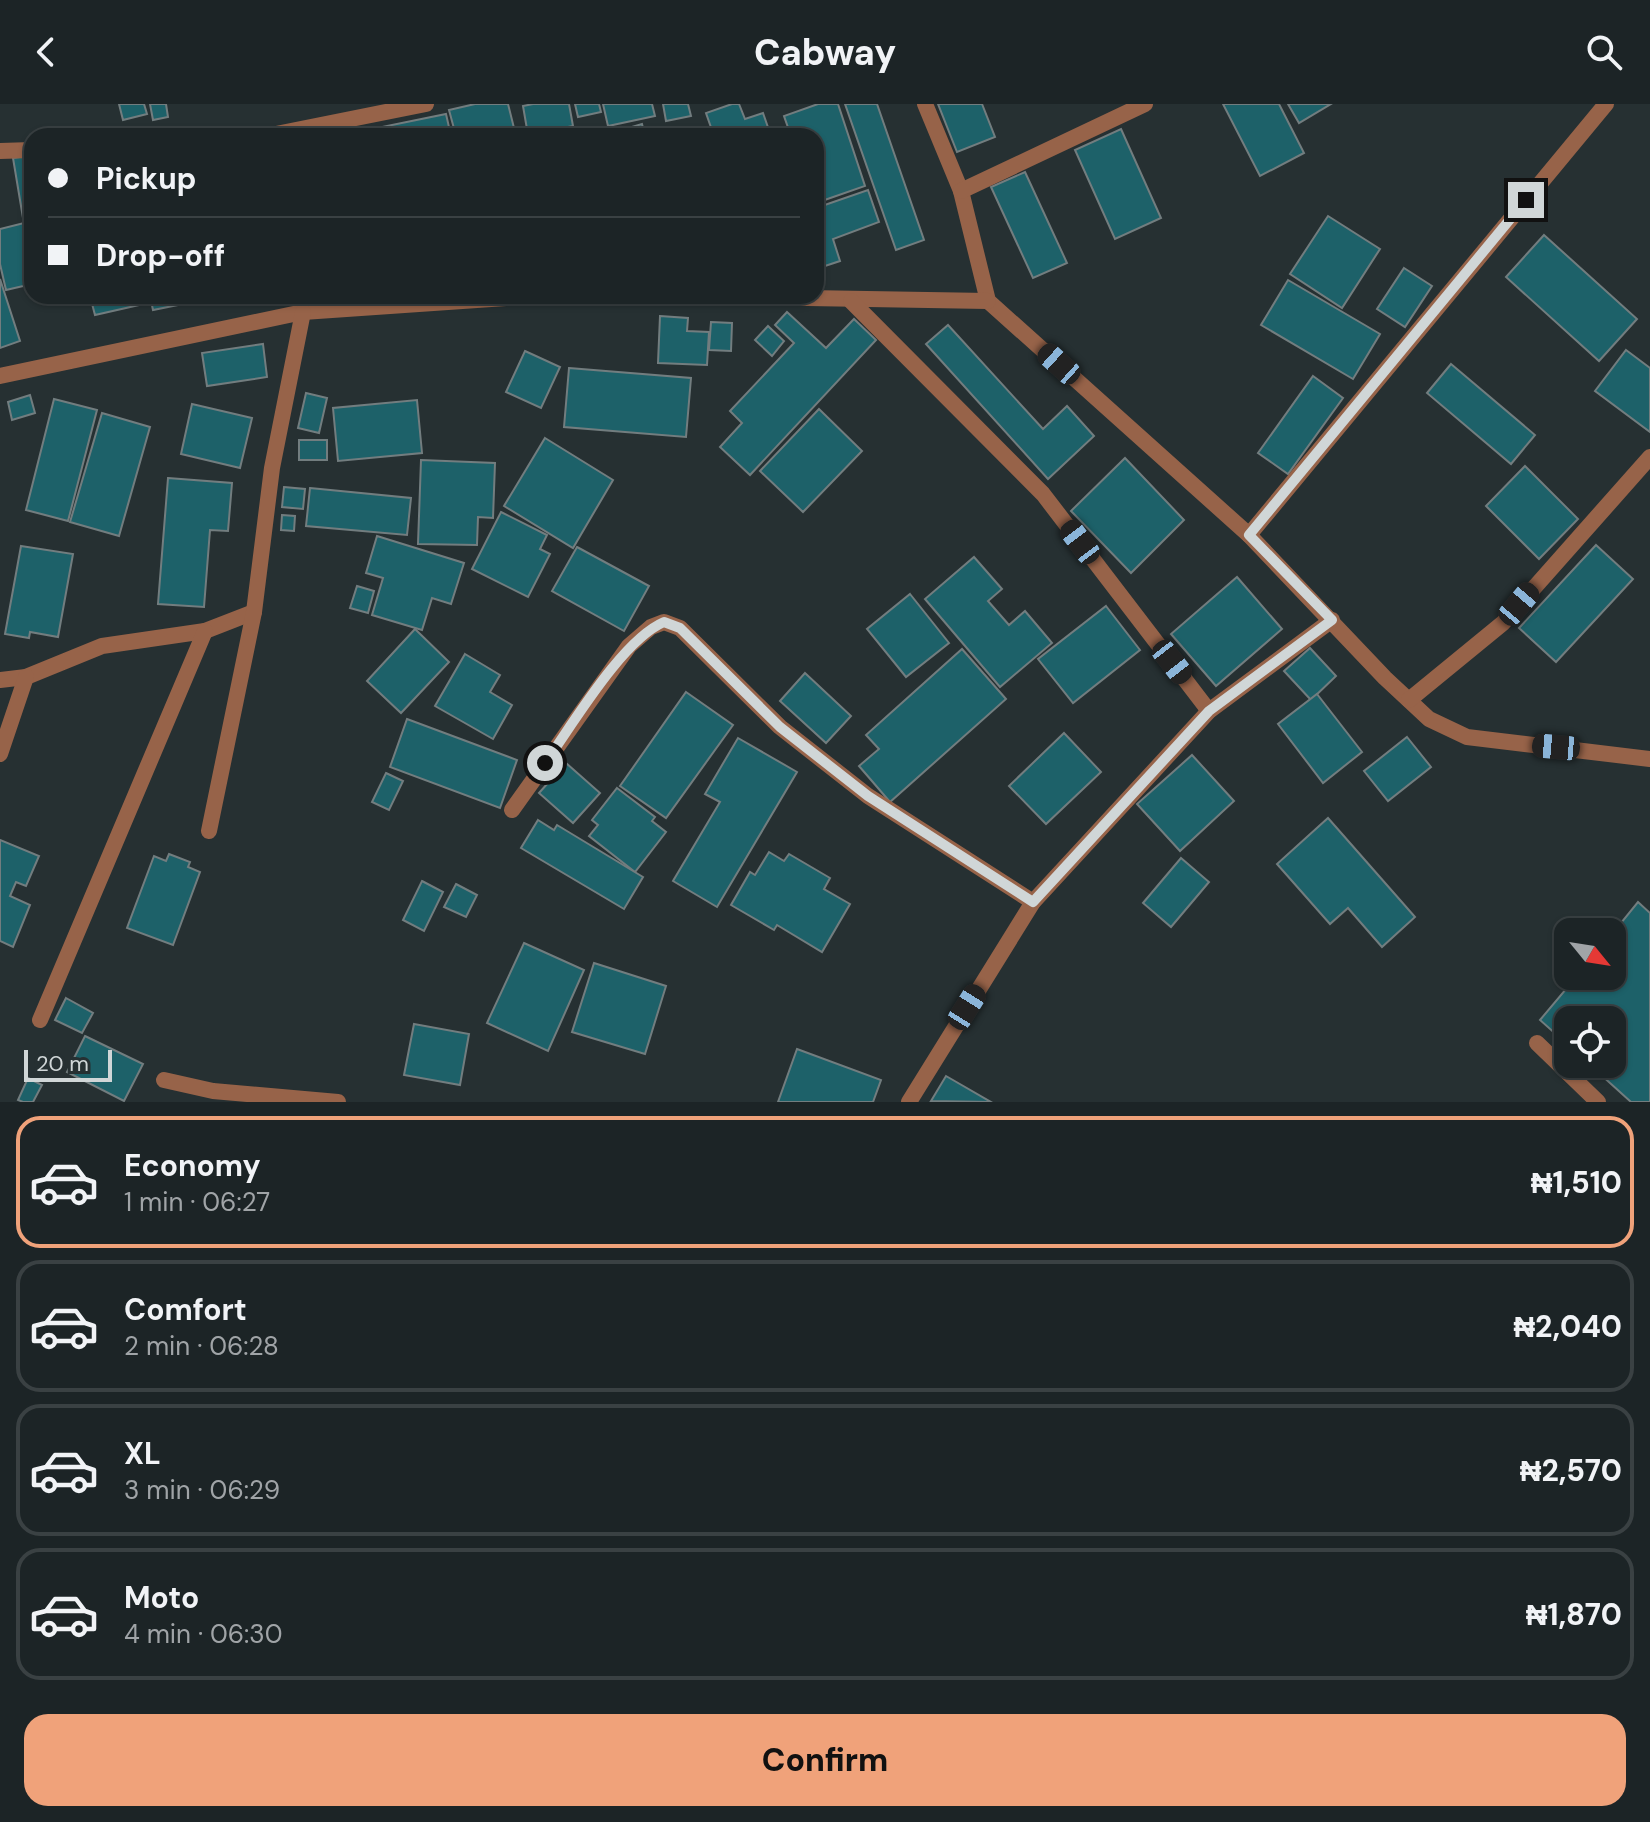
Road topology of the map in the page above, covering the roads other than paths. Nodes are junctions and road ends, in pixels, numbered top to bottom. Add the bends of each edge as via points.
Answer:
1 (426, 104) edge
2 (925, 104) edge
3 (1145, 104) edge
4 (1606, 104) edge
5 (306, 128) edge
6 (24, 150) edge
7 (0, 151) edge
8 (961, 191) junction
9 (824, 300) edge
10 (851, 301) junction
11 (988, 301) junction
12 (418, 304) edge
13 (303, 312) junction
14 (0, 376) edge
15 (1650, 457) edge
16 (1249, 535) junction
17 (254, 612) junction
18 (1332, 620) junction
19 (205, 631) junction
20 (26, 677) junction
21 (0, 680) edge
22 (1409, 700) junction
23 (1209, 711) junction
24 (0, 754) edge
25 (1650, 759) edge
26 (512, 810) dead end
27 (209, 831) dead end
28 (1033, 902) junction
29 (40, 1020) dead end
30 (1537, 1043) dead end
31 (164, 1080) dead end
32 (338, 1102) edge
33 (909, 1102) edge
34 (1598, 1102) edge

1 - 5 street
2 - 8 street
3 - 8 street
4 - 16 street
6 - 7 street
8 - 11 street
9 - 10 street
10 - 11 street
10 - 23 street via 1043,494
11 - 16 street
12 - 13 street
13 - 14 street
13 - 17 street via 272,468
15 - 22 street via 1503,623
16 - 18 street
17 - 19 street
17 - 27 street
18 - 22 street
18 - 23 street
19 - 20 street via 102,646
19 - 29 street
20 - 21 street
20 - 24 street
22 - 25 street via 1429,719 1467,737
23 - 28 street
26 - 28 street via 629,646 664,622 680,628 780,727 868,796
28 - 33 street
30 - 34 street
31 - 32 street via 213,1091

